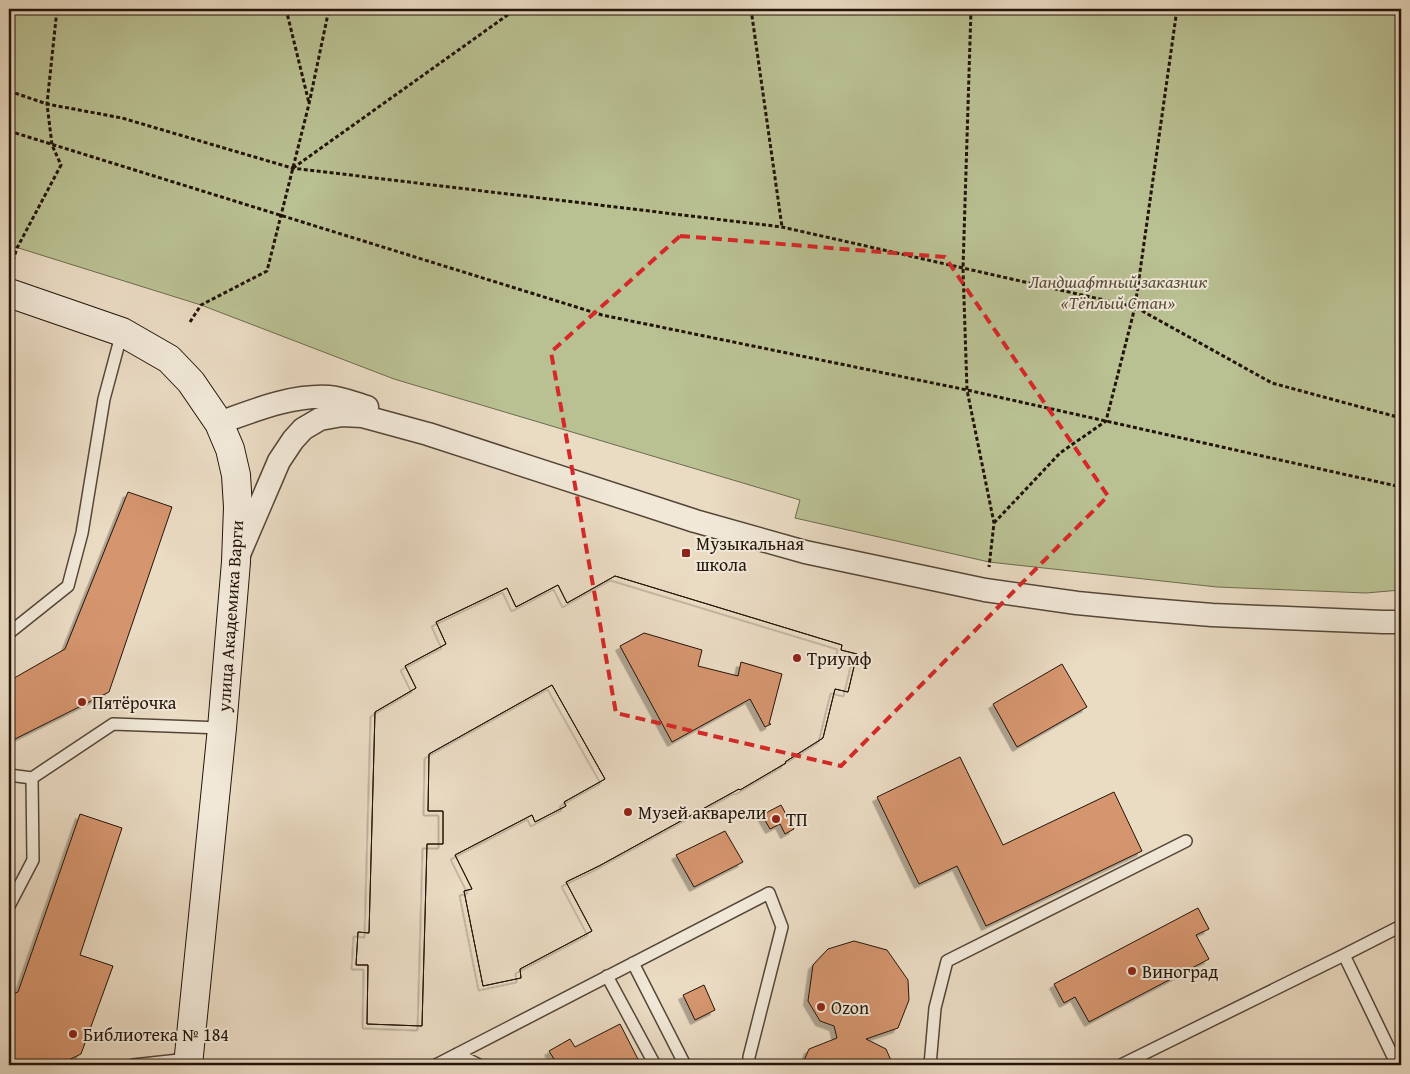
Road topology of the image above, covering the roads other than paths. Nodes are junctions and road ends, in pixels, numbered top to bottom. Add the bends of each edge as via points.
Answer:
1 (9, 283) edge
2 (122, 332) junction
3 (219, 423) junction
4 (428, 434) junction
5 (236, 562) junction
6 (1401, 622) edge
7 (9, 632) edge
8 (222, 728) junction
9 (9, 775) edge
10 (32, 778) junction
11 (1186, 841) dead end
12 (9, 906) edge
13 (1401, 926) edge
14 (1344, 955) junction
15 (633, 963) junction
16 (607, 976) junction
17 (457, 1054) junction
18 (189, 1062) edge
19 (133, 1065) edge
20 (436, 1065) edge
21 (479, 1065) edge
22 (655, 1065) edge
23 (685, 1065) edge
24 (749, 1065) edge
25 (930, 1065) edge
26 (1121, 1065) edge
27 (1397, 1065) edge

1 - 2 street, улица Академика Варги
2 - 3 street, улица Академика Варги via 169,359 191,382
2 - 7 lane via 104,399 82,533 68,586
3 - 4 street via 274,404 332,397 370,408
3 - 5 street, улица Академика Варги via 230,449 236,476
4 - 5 street via 362,416 342,415 320,419 303,429 278,461
4 - 6 street via 716,528 806,552 986,590 1086,604 1212,615
5 - 8 street, улица Академика Варги
8 - 10 lane via 113,724
8 - 18 street, улица Академика Варги
9 - 10 lane
10 - 12 lane via 33,860
11 - 25 lane via 948,961 935,1008
13 - 14 lane
14 - 26 lane
14 - 27 lane
15 - 16 lane
15 - 23 lane
15 - 24 lane via 768,893 782,927
16 - 17 lane
16 - 22 lane
17 - 20 lane
17 - 21 lane
18 - 19 lane

